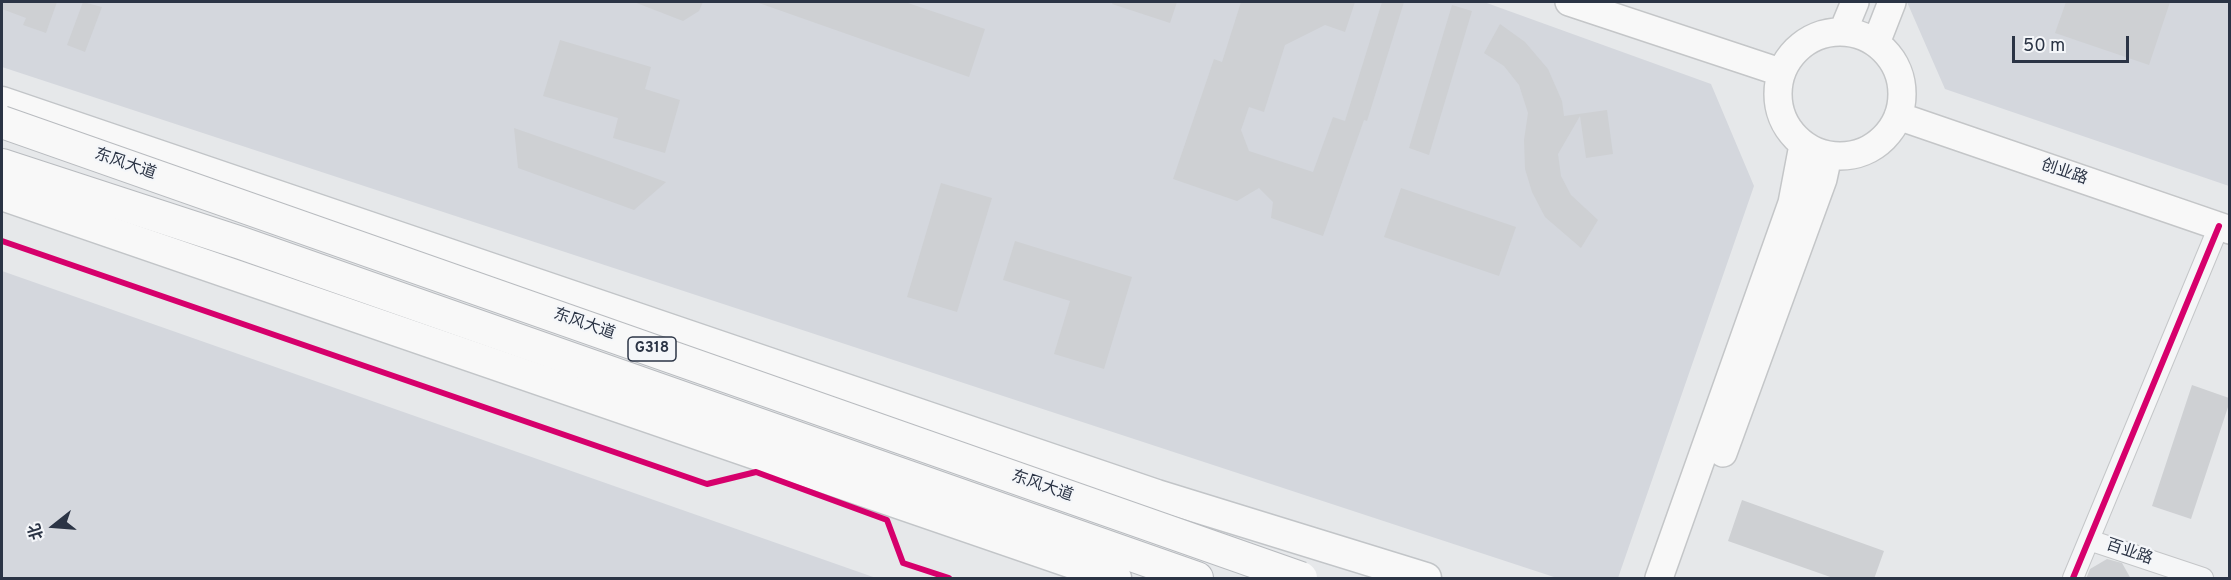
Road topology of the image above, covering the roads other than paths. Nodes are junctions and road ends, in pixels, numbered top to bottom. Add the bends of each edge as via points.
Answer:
1 (1569, 2) edge
2 (1856, 2) edge
3 (1892, 2) edge
4 (1843, 31) junction
5 (1876, 43) junction
6 (1780, 72) junction
7 (2, 102) edge
8 (1898, 116) junction
9 (2, 122) edge
10 (1803, 144) junction
11 (1828, 156) junction
12 (2, 165) edge
13 (2, 195) edge
14 (2224, 228) edge
15 (2089, 540) junction
16 (1116, 579) edge
17 (1197, 579) edge
18 (1301, 579) edge
19 (1426, 579) edge
20 (1659, 579) edge
21 (1678, 579) edge
22 (2073, 579) edge
23 (2203, 579) edge

1 - 6 main road
2 - 4 main road
3 - 5 main road
4 - 5 main road
4 - 6 main road via 1823,33 1805,41 1790,54
5 - 8 main road via 1891,57 1900,76
6 - 10 main road via 1779,112 1788,130
7 - 19 main road via 1157,495
8 - 11 main road via 1887,135 1870,149 1850,156
8 - 14 main road, 创业路
9 - 18 highway, 东风大道 / G318, bridge
10 - 11 main road
10 - 20 main road via 1792,203
11 - 21 main road via 1824,179
12 - 17 highway, G318 via 241,243
13 - 16 main road
14 - 15 street
15 - 22 street
15 - 23 street, 百业路

